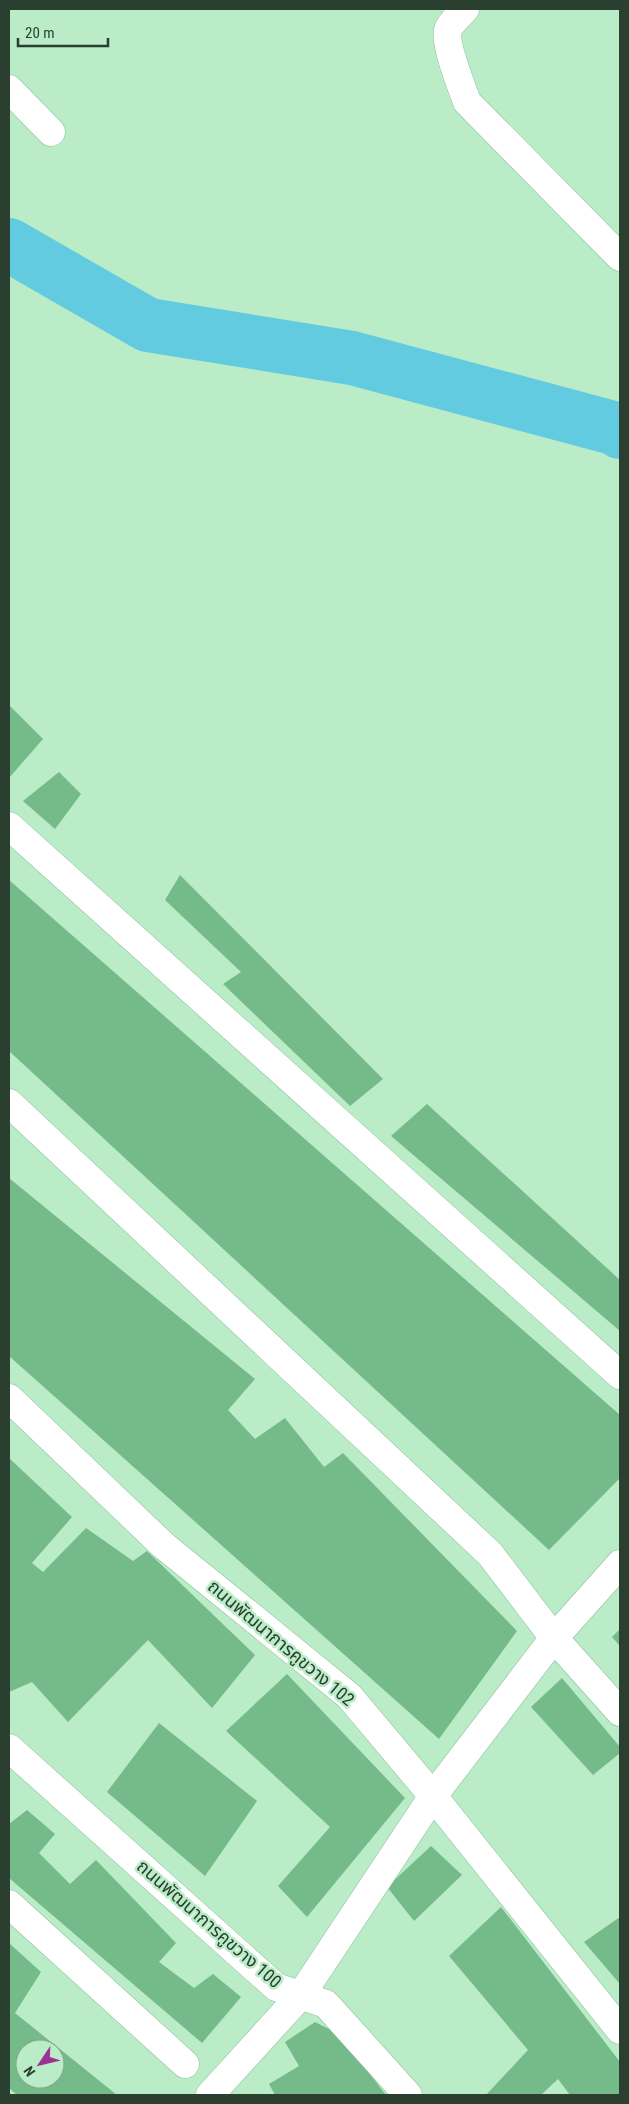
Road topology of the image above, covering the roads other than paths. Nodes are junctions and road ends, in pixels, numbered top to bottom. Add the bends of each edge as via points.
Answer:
1 (465, 9) edge
2 (9, 89) edge
3 (51, 132) dead end
4 (620, 257) edge
5 (9, 826) edge
6 (9, 1103) edge
7 (620, 1375) edge
8 (9, 1398) edge
9 (620, 1564) edge
10 (554, 1638) junction
11 (620, 1712) edge
12 (9, 1748) edge
13 (432, 1796) junction
14 (9, 1904) edge
15 (301, 1995) junction
16 (620, 2030) edge
17 (185, 2064) dead end
18 (210, 2095) edge
19 (408, 2095) edge

1 - 4 street via 448,29 447,37 467,102
2 - 3 street
5 - 7 street
6 - 10 street via 490,1554
8 - 13 street, ถนนพัฒนาการคูขวาง 102 via 163,1545 349,1696
9 - 10 street
10 - 11 street
10 - 13 street
12 - 15 street, ถนนพัฒนาการคูขวาง 100 via 276,1987
13 - 15 street
13 - 16 street, ถนนพัฒนาการคูขวาง 102
14 - 17 street
15 - 18 street
15 - 19 street, ถนนพัฒนาการคูขวาง 100 via 326,2004

